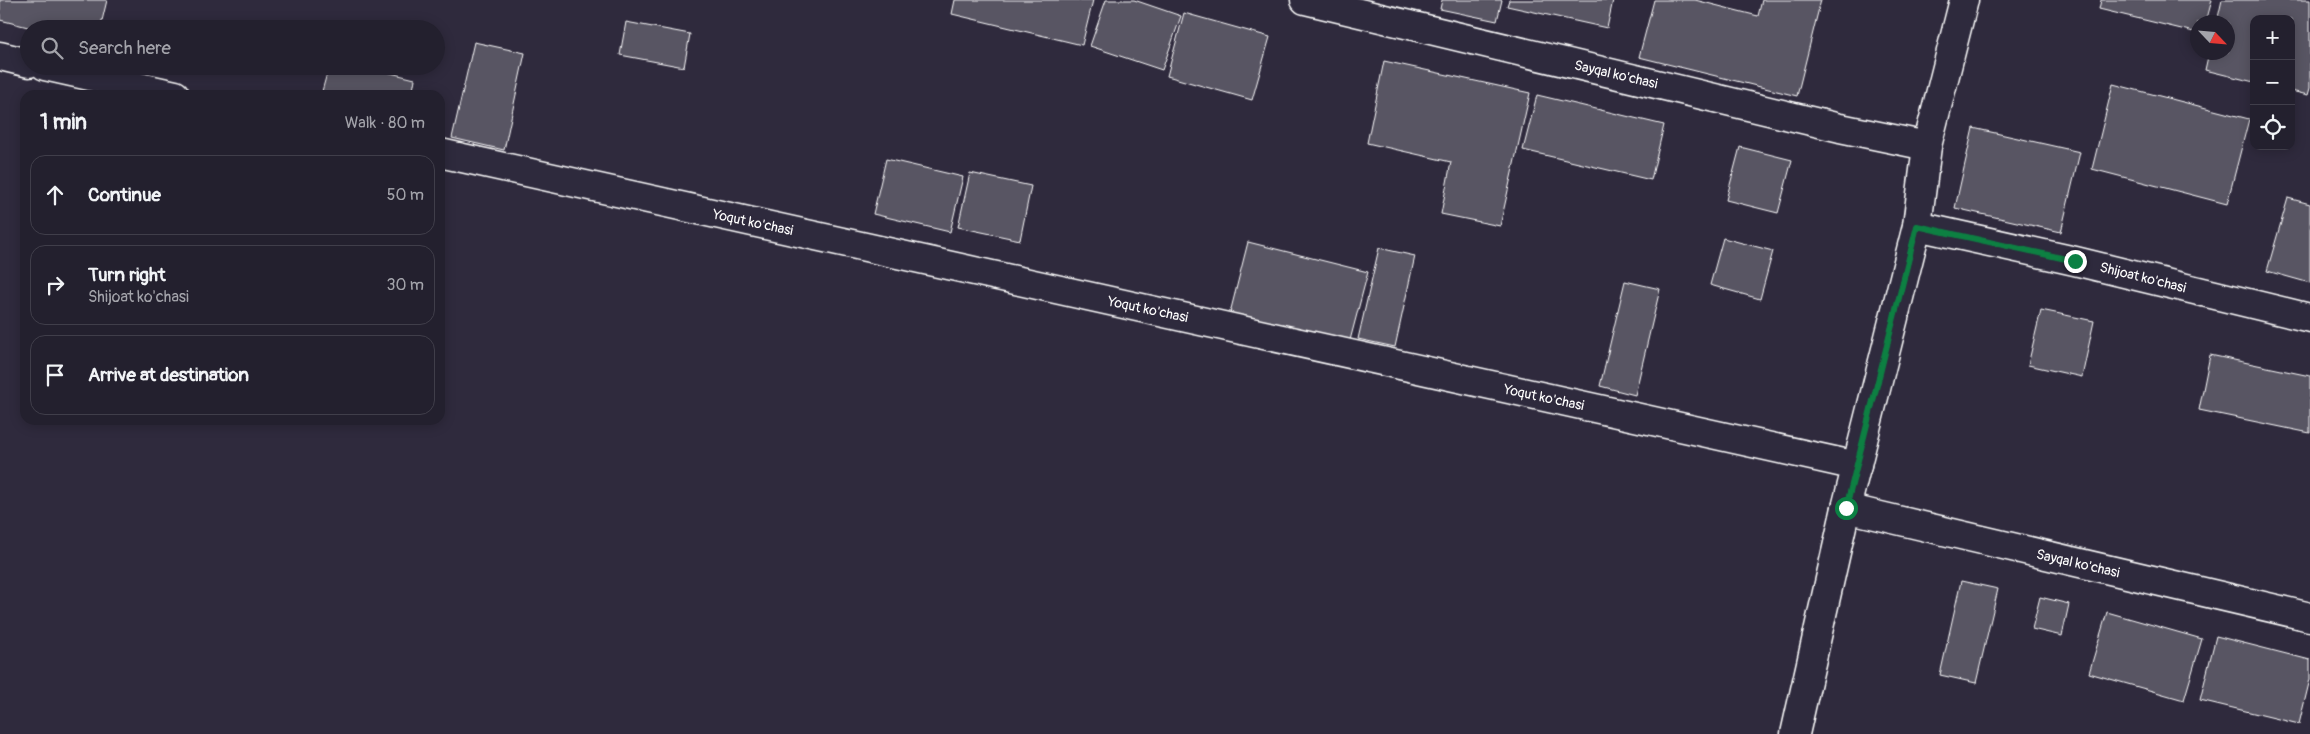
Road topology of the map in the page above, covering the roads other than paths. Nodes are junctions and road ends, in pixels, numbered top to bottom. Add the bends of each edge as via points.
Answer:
1 (1305, 0) edge
2 (1964, 0) edge
3 (0, 56) edge
4 (20, 61) edge
5 (85, 75) edge
6 (153, 90) edge
7 (1927, 146) junction
8 (445, 154) edge
9 (1917, 226) junction
10 (2310, 318) edge
11 (1857, 466) junction
12 (1846, 508) junction
13 (2310, 617) edge
14 (1795, 734) edge

1 - 7 street, Sayqal ko'chasi
2 - 7 street
3 - 4 street
5 - 6 street
7 - 9 street
8 - 11 street, Yoqut ko'chasi
9 - 10 street, Shijoat ko'chasi
9 - 11 street
11 - 12 street
12 - 13 street, Sayqal ko'chasi
12 - 14 street

